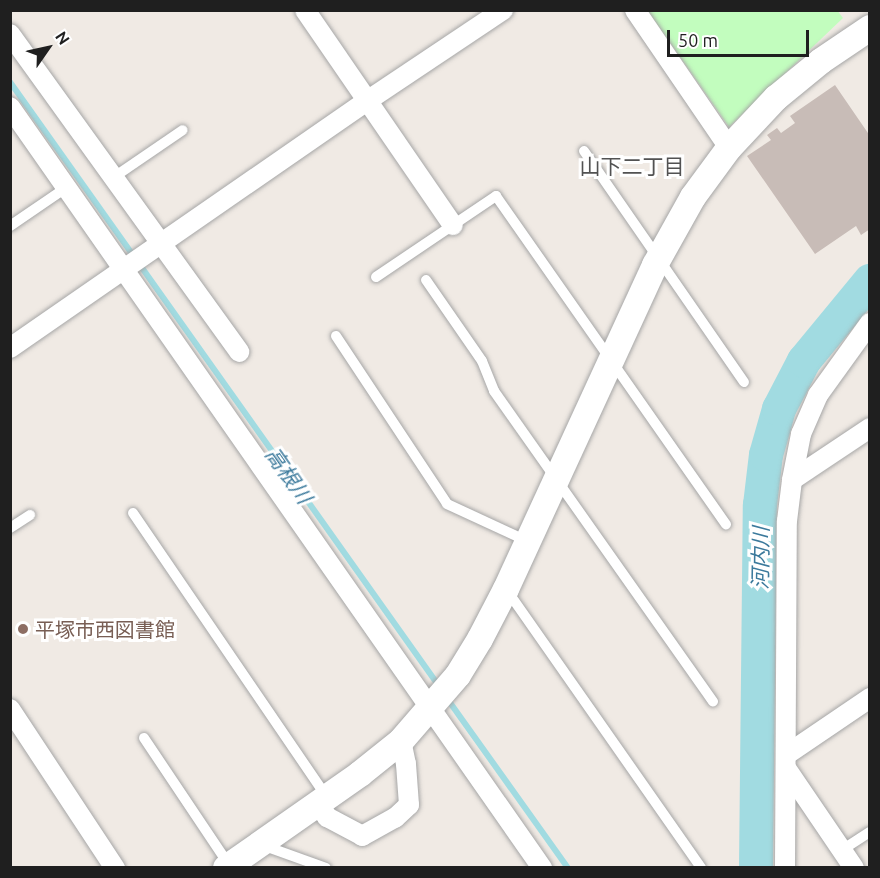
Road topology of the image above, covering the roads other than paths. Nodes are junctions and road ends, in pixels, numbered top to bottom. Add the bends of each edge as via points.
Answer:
1 (305, 10) edge
2 (502, 10) edge
3 (635, 10) edge
4 (870, 28) edge
5 (10, 34) edge
6 (367, 101) junction
7 (10, 107) edge
8 (183, 130) dead end
9 (729, 148) junction
10 (584, 151) dead end
11 (114, 177) junction
12 (67, 187) junction
13 (453, 225) junction
14 (10, 226) edge
15 (162, 244) junction
16 (657, 259) junction
17 (125, 271) junction
18 (376, 278) dead end
19 (426, 280) dead end
20 (868, 328) edge
21 (336, 336) dead end
22 (10, 348) edge
23 (239, 352) dead end
24 (611, 359) junction
25 (744, 382) dead end
26 (870, 428) edge
27 (556, 478) junction
28 (792, 480) junction
29 (133, 513) dead end
30 (30, 515) dead end
31 (726, 524) dead end
32 (10, 528) edge
33 (528, 541) junction
34 (506, 589) junction
35 (870, 698) edge
36 (713, 701) dead end
37 (432, 707) junction
38 (10, 709) edge
39 (144, 738) dead end
40 (401, 741) junction
41 (786, 762) junction
42 (323, 800) junction
43 (870, 832) edge
44 (259, 844) junction
45 (842, 850) junction
46 (227, 866) edge
47 (116, 867) edge
48 (326, 867) edge
49 (542, 867) edge
50 (701, 867) edge
51 (785, 867) edge
52 (854, 867) edge

1 - 6 street
2 - 6 street
3 - 9 street
4 - 9 street via 791,85
5 - 11 street
6 - 13 street
6 - 15 street
7 - 12 street
8 - 11 lane
9 - 16 street via 693,197
10 - 16 lane
11 - 15 street
12 - 14 lane
12 - 17 street
13 - 18 lane
13 - 24 lane via 496,196
15 - 17 street
15 - 23 street
16 - 24 street
16 - 25 lane
17 - 22 street
17 - 37 street
19 - 27 lane via 482,361 494,391
20 - 28 street via 818,395 801,434
21 - 33 lane via 447,504
24 - 27 street
24 - 31 lane
26 - 28 street
27 - 33 street
27 - 36 lane
28 - 41 street via 787,521
29 - 42 lane
30 - 32 lane
33 - 34 street
34 - 37 street via 458,675
34 - 50 lane
35 - 41 street
37 - 40 street
37 - 49 street
38 - 47 street
39 - 46 lane
40 - 42 street
40 - 42 street via 409,806 395,818 362,836 327,817
41 - 45 street
41 - 51 street
42 - 44 street
43 - 45 lane
44 - 46 street
44 - 48 lane
45 - 52 street

